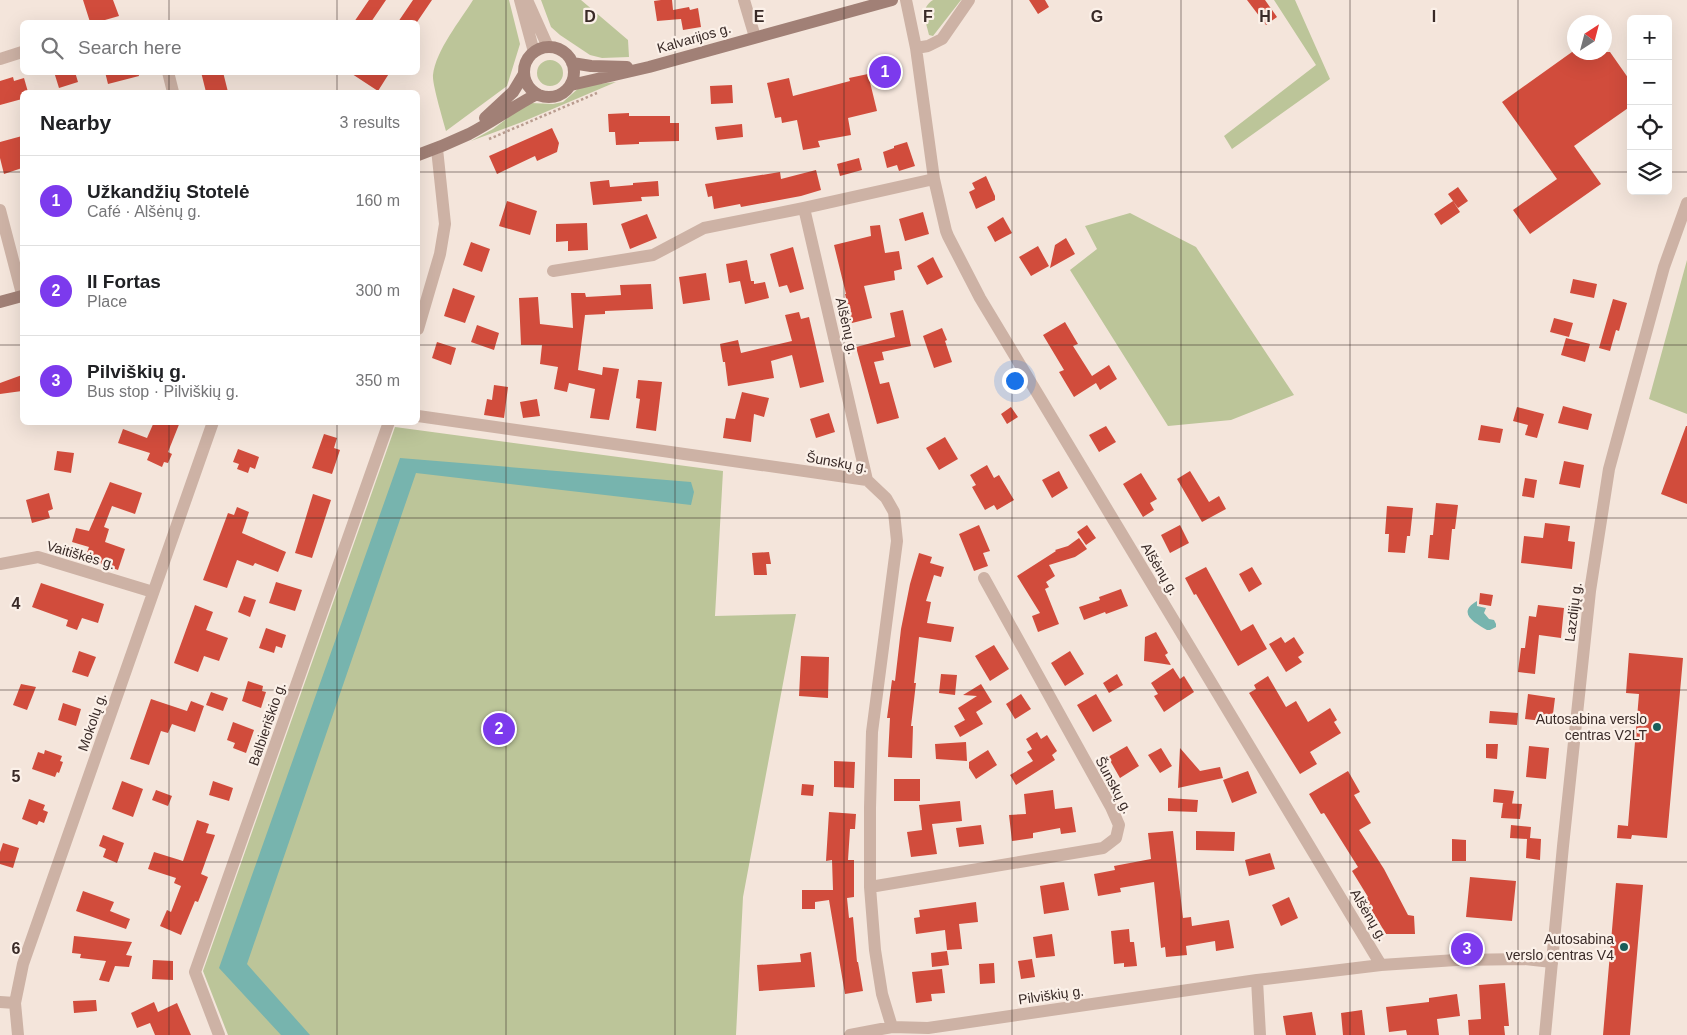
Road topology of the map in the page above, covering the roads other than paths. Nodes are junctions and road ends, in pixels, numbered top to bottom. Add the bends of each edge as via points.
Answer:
1 (520, 0) edge
2 (527, 0) edge
3 (744, 0) edge
4 (892, 0) edge
5 (906, 0) edge
6 (969, 0) edge
7 (755, 37) junction
8 (548, 47) junction
9 (916, 48) junction
10 (534, 52) junction
11 (20, 53) edge
12 (0, 58) edge
13 (572, 63) junction
14 (649, 67) junction
15 (524, 74) junction
16 (169, 75) edge
17 (571, 85) junction
18 (172, 90) edge
19 (537, 94) junction
20 (468, 134) junction
21 (437, 148) junction
22 (420, 154) edge
23 (934, 179) junction
24 (1687, 203) edge
25 (804, 208) junction
26 (0, 210) edge
27 (553, 271) dead end
28 (20, 287) edge
29 (20, 296) edge
30 (0, 302) edge
31 (420, 322) edge
32 (420, 416) edge
33 (212, 425) edge
34 (388, 425) edge
35 (867, 480) junction
36 (0, 564) edge
37 (984, 578) dead end
38 (153, 592) junction
39 (870, 887) junction
40 (1552, 962) junction
41 (1381, 965) junction
42 (1257, 980) junction
43 (0, 1002) edge
44 (15, 1003) junction
45 (892, 1028) junction
46 (929, 1031) edge
47 (18, 1035) edge
48 (219, 1035) edge
49 (850, 1035) edge
50 (1260, 1035) edge
51 (1545, 1035) edge

1 - 10 street
2 - 8 street
3 - 7 street
4 - 7 main road, Kalvarijos g.
5 - 9 street, Alšėnų g.
6 - 9 street via 942,39
7 - 14 main road, Kalvarijos g.
8 - 10 main road
8 - 13 main road via 563,51
9 - 23 street, Alšėnų g.
10 - 15 main road via 528,58
11 - 12 street
13 - 14 main road, Kalvarijos g.
13 - 17 main road
14 - 17 main road, Kalvarijos g.
15 - 19 main road via 526,82
15 - 20 main road via 514,92
16 - 18 street
17 - 19 main road via 560,95 544,97
19 - 20 main road
20 - 21 main road
21 - 22 main road
21 - 31 street via 445,224 440,254
23 - 25 street
23 - 41 street, Alšėnų g. via 946,231 980,298
24 - 40 street, Lazdijų g. via 1662,276 1609,469 1590,591
25 - 27 street via 704,228 653,255
25 - 35 street, Alšėnų g.
26 - 28 street
29 - 30 main road
32 - 35 street, Šunskų g.
33 - 38 street, Mokolų g.
34 - 48 street, Balbieriškio g. via 195,972
35 - 39 street, Šunskų g. via 886,498 894,512 897,541 872,732
36 - 38 street, Vaitiškės g. via 38,557
37 - 39 street, Šunskų g. via 1111,807 1119,825 1116,838 1103,848
38 - 44 street, Mokolų g. via 23,964
39 - 45 street, Šunskų g. via 875,950 882,994
40 - 41 street, Pilviškių g. via 1456,960
40 - 51 street, Lazdijų g.
41 - 42 street, Pilviškių g.
42 - 46 street, Pilviškių g.
42 - 50 street
43 - 44 street
44 - 47 street, Mokolų g.
45 - 46 street, Pilviškių g.
45 - 49 street, Pilviškių g.

